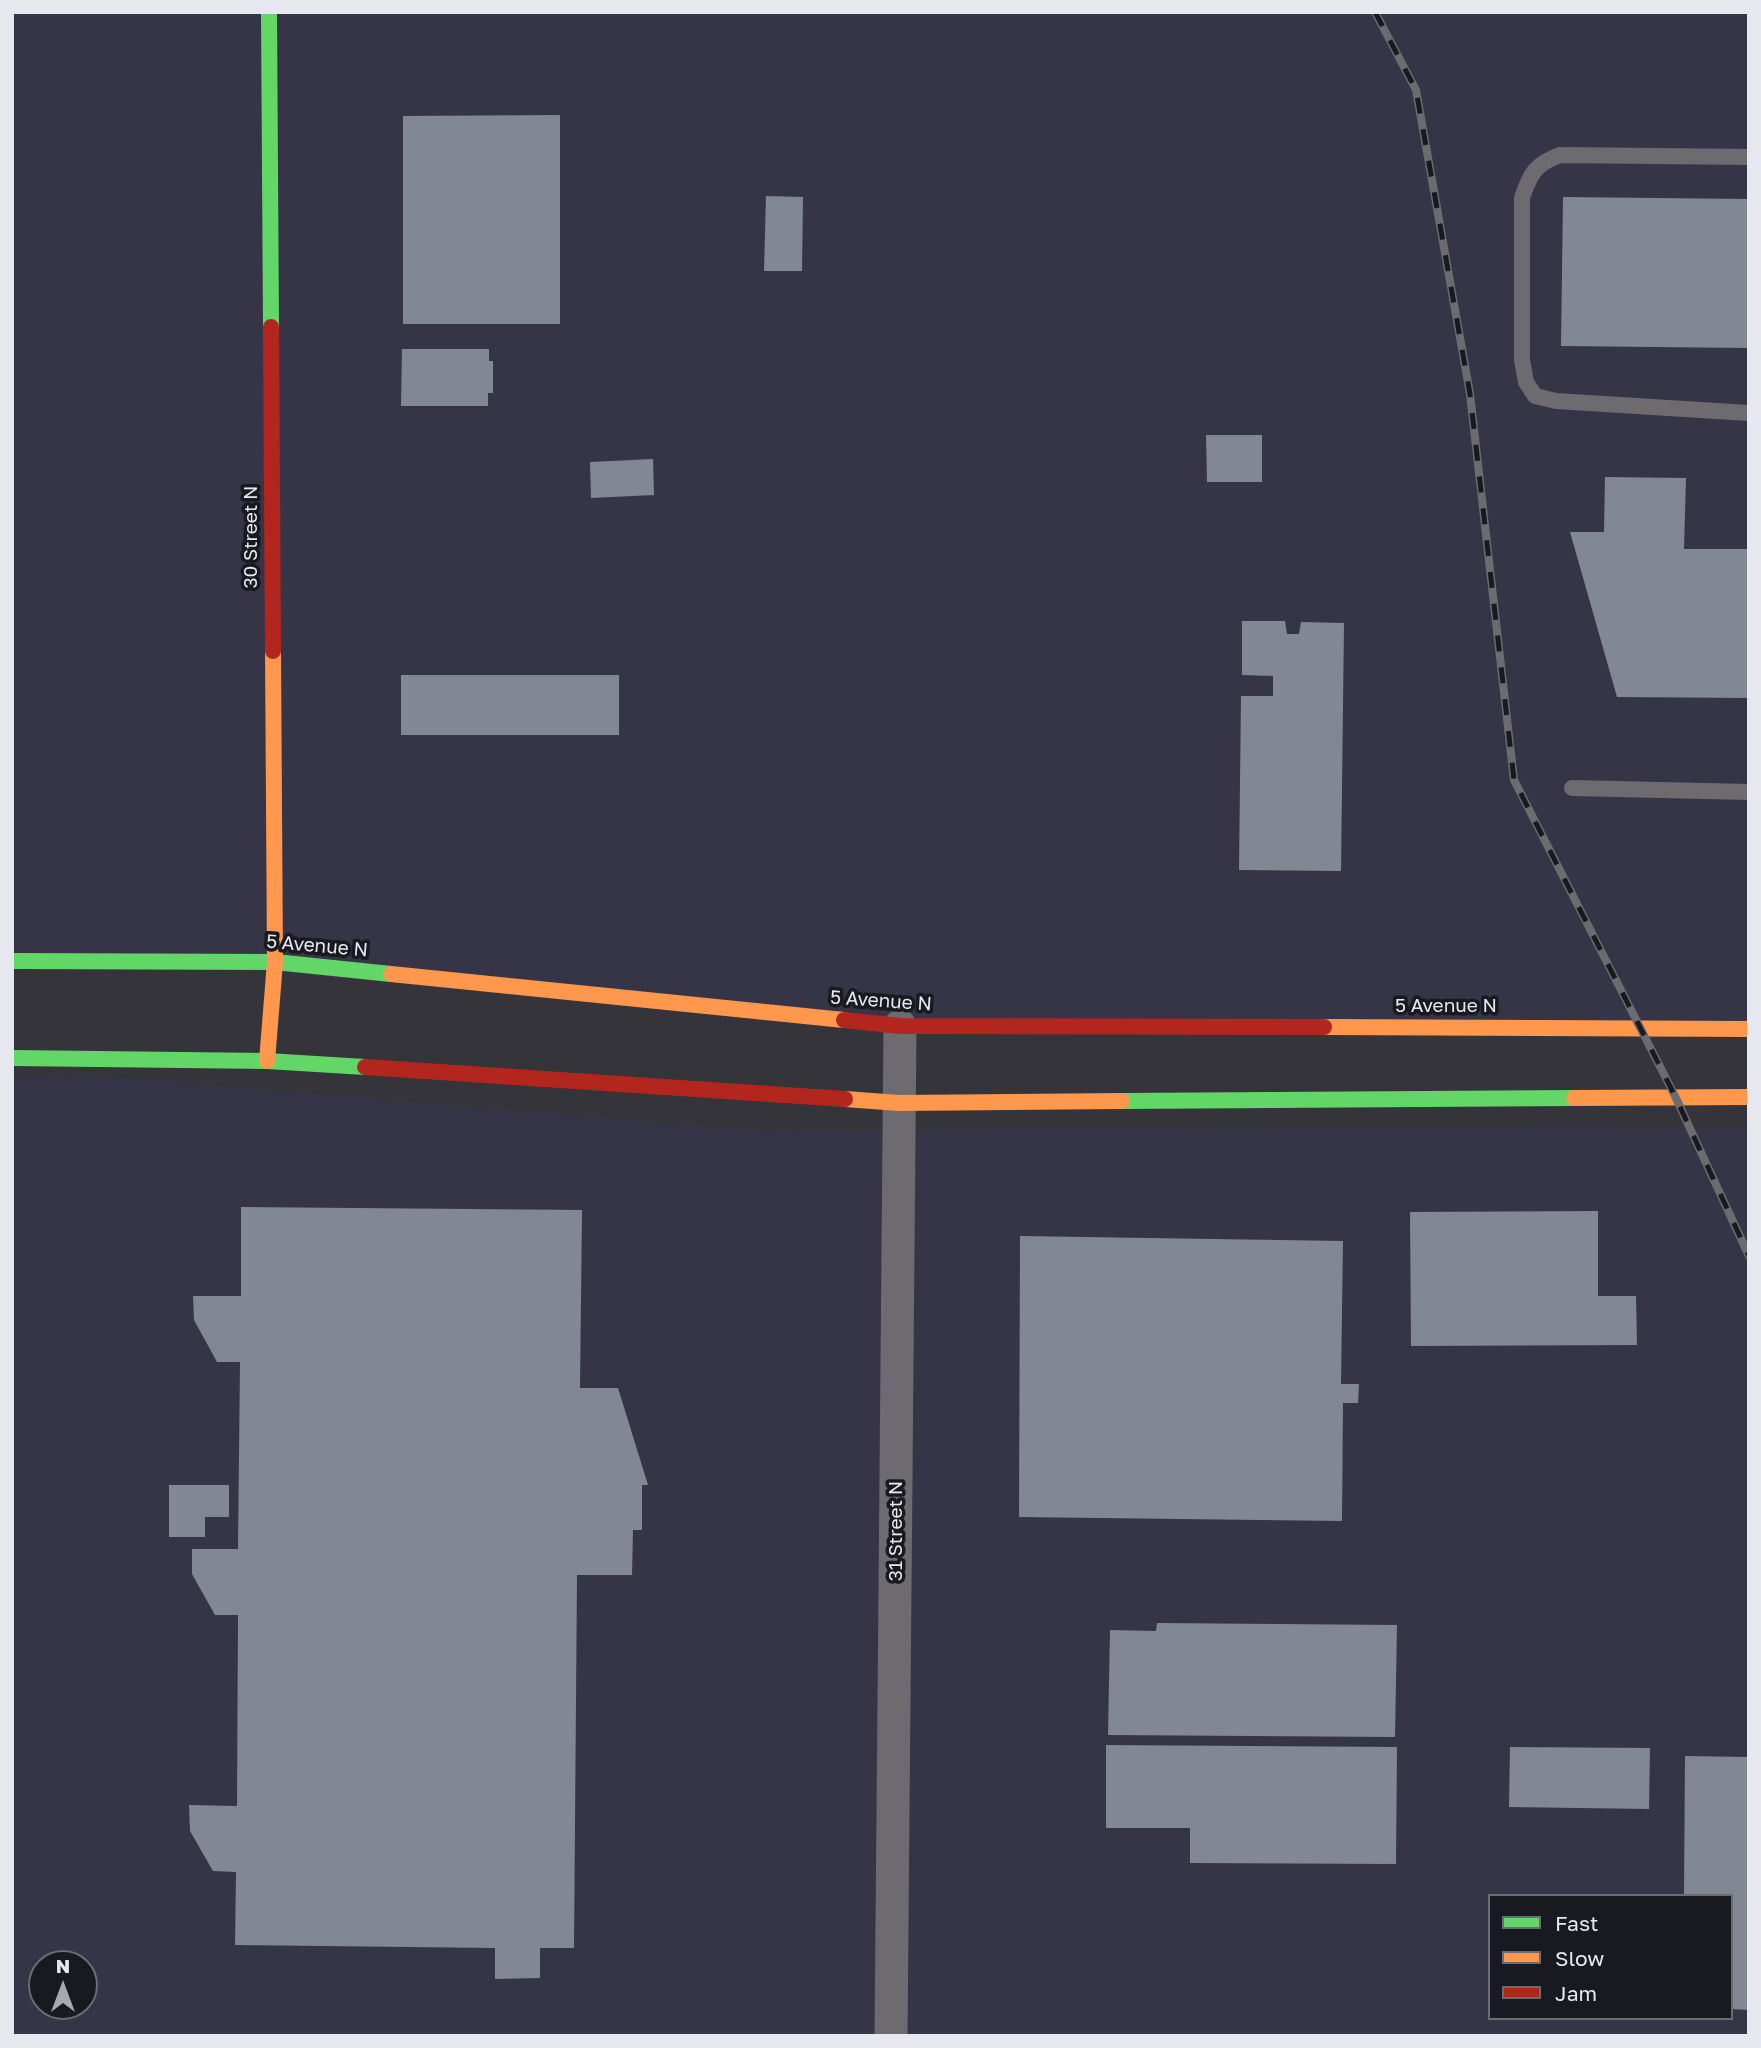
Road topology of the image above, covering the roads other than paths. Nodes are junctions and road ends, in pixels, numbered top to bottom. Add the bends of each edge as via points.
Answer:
1 (269, 12) edge
2 (1749, 158) edge
3 (1749, 413) edge
4 (1573, 788) dead end
5 (1749, 792) edge
6 (12, 961) edge
7 (275, 962) junction
8 (900, 1026) junction
9 (1749, 1028) edge
10 (12, 1058) edge
11 (267, 1061) junction
12 (1749, 1097) edge
13 (899, 1103) junction
14 (891, 2036) edge

1 - 7 main road, 30 Street N
2 - 3 lane via 1560,155 1542,161 1522,198 1522,346 1526,382 1535,396
4 - 5 lane
6 - 7 main road, 5 Avenue N
7 - 8 main road, 5 Avenue N
7 - 11 main road, 30 Street N
8 - 9 main road, 5 Avenue N
8 - 13 street, 31 Street N
10 - 11 main road
11 - 13 main road
12 - 13 main road
13 - 14 street, 31 Street N

